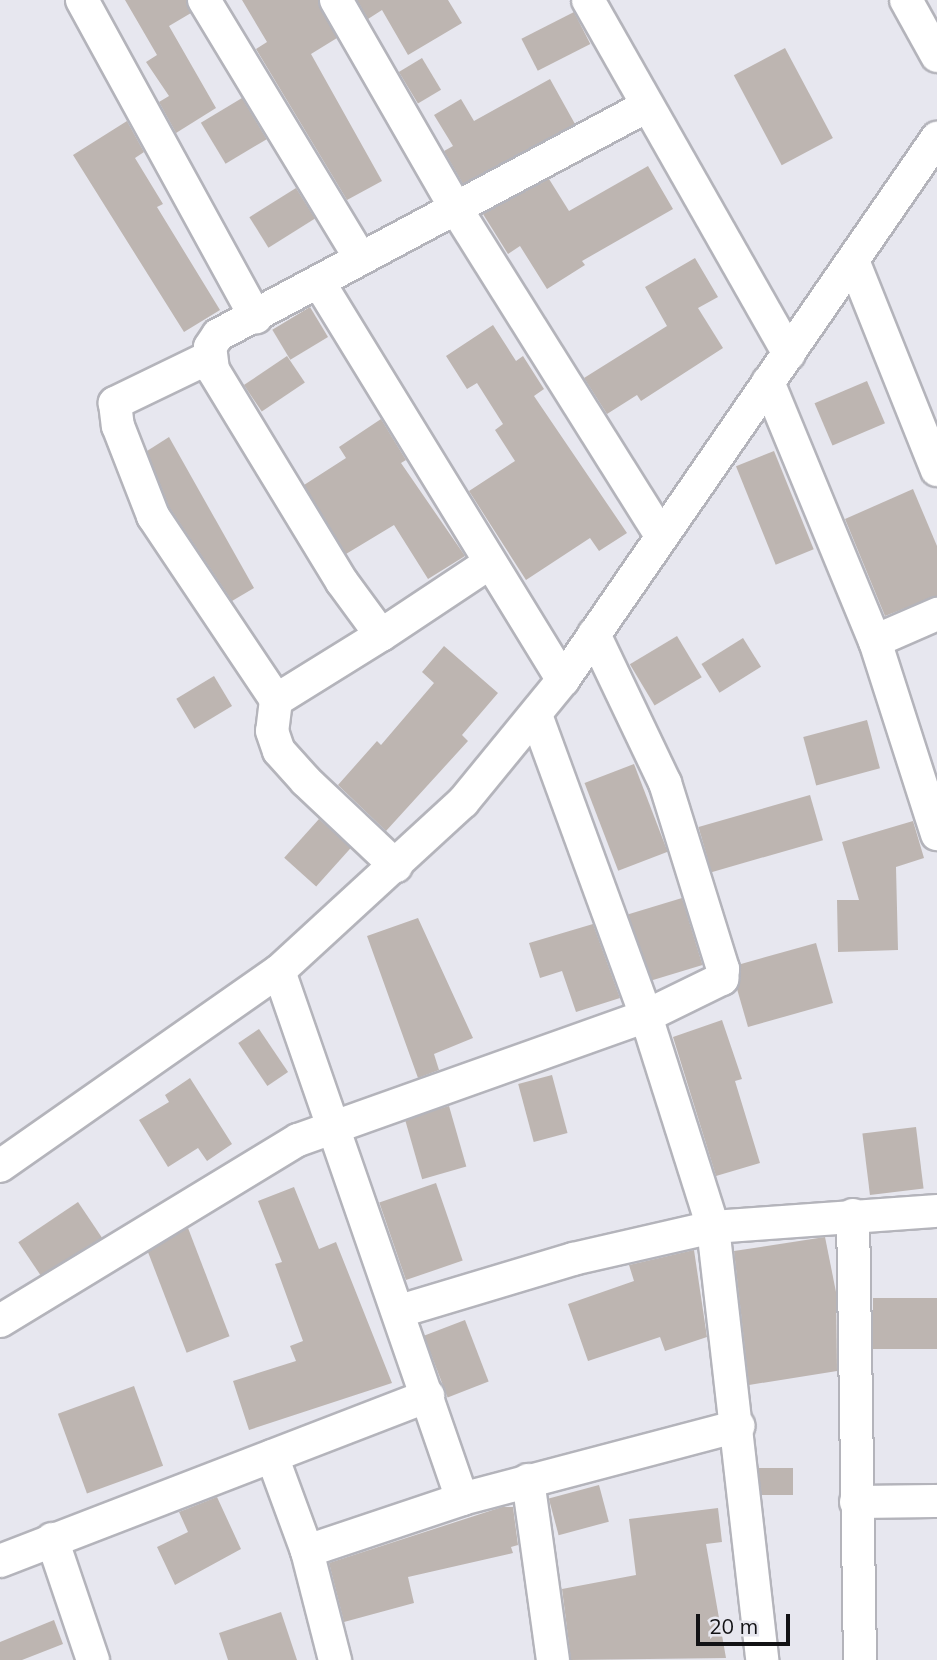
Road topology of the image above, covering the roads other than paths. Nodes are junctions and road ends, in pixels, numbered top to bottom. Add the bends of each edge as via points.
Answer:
1 (204, 0) edge
2 (336, 0) edge
3 (588, 0) edge
4 (906, 0) edge
5 (91, 3) edge
6 (937, 56) edge
7 (647, 107) junction
8 (937, 138) edge
9 (455, 207) junction
10 (360, 258) junction
11 (854, 263) junction
12 (320, 284) junction
13 (256, 318) junction
14 (789, 354) junction
15 (210, 357) junction
16 (768, 382) junction
17 (937, 470) edge
18 (661, 535) junction
19 (488, 564) junction
20 (937, 614) edge
21 (594, 634) junction
22 (382, 635) junction
23 (875, 640) junction
24 (563, 680) junction
25 (276, 700) junction
26 (536, 715) junction
27 (937, 834) edge
28 (396, 866) junction
29 (279, 971) junction
30 (646, 1016) junction
31 (334, 1123) junction
32 (0, 1166) edge
33 (937, 1211) edge
34 (853, 1215) junction
35 (713, 1227) junction
36 (400, 1311) junction
37 (0, 1321) edge
38 (428, 1396) junction
39 (739, 1426) junction
40 (272, 1456) junction
41 (528, 1480) junction
42 (462, 1499) junction
43 (937, 1501) edge
44 (856, 1502) junction
45 (52, 1539) junction
46 (307, 1551) junction
47 (0, 1561) edge
48 (93, 1660) edge
49 (335, 1660) edge
50 (553, 1660) edge
51 (762, 1660) edge
52 (860, 1660) edge

1 - 10 street
2 - 9 street
3 - 7 street
4 - 6 street
5 - 13 street
7 - 9 street
7 - 14 street
8 - 11 street
9 - 10 street
9 - 18 street
10 - 12 street
11 - 14 street
11 - 17 street
12 - 13 street
12 - 19 street
13 - 15 street via 218,335
14 - 16 street
15 - 22 street via 213,370 342,582
15 - 25 street via 115,402 118,426 153,516
16 - 18 street
16 - 23 street
18 - 21 street
19 - 22 street
19 - 24 street
20 - 23 street
21 - 24 street
21 - 30 street via 666,783 723,969 715,986
22 - 25 street
23 - 27 street
24 - 26 street
25 - 28 street via 272,731 279,751
26 - 28 street via 463,802
26 - 30 street
28 - 29 street
29 - 31 street
29 - 32 street
30 - 31 street
30 - 35 street
31 - 36 street
31 - 37 street via 246,1170
33 - 34 street
34 - 35 street
34 - 44 street
35 - 36 street via 573,1259
35 - 39 street
36 - 38 street
38 - 40 street
38 - 42 street
39 - 41 street
39 - 51 street
40 - 45 street
40 - 46 street
41 - 42 street
41 - 50 street
42 - 46 street
43 - 44 street
44 - 52 street
45 - 47 street
45 - 48 street
46 - 49 street

